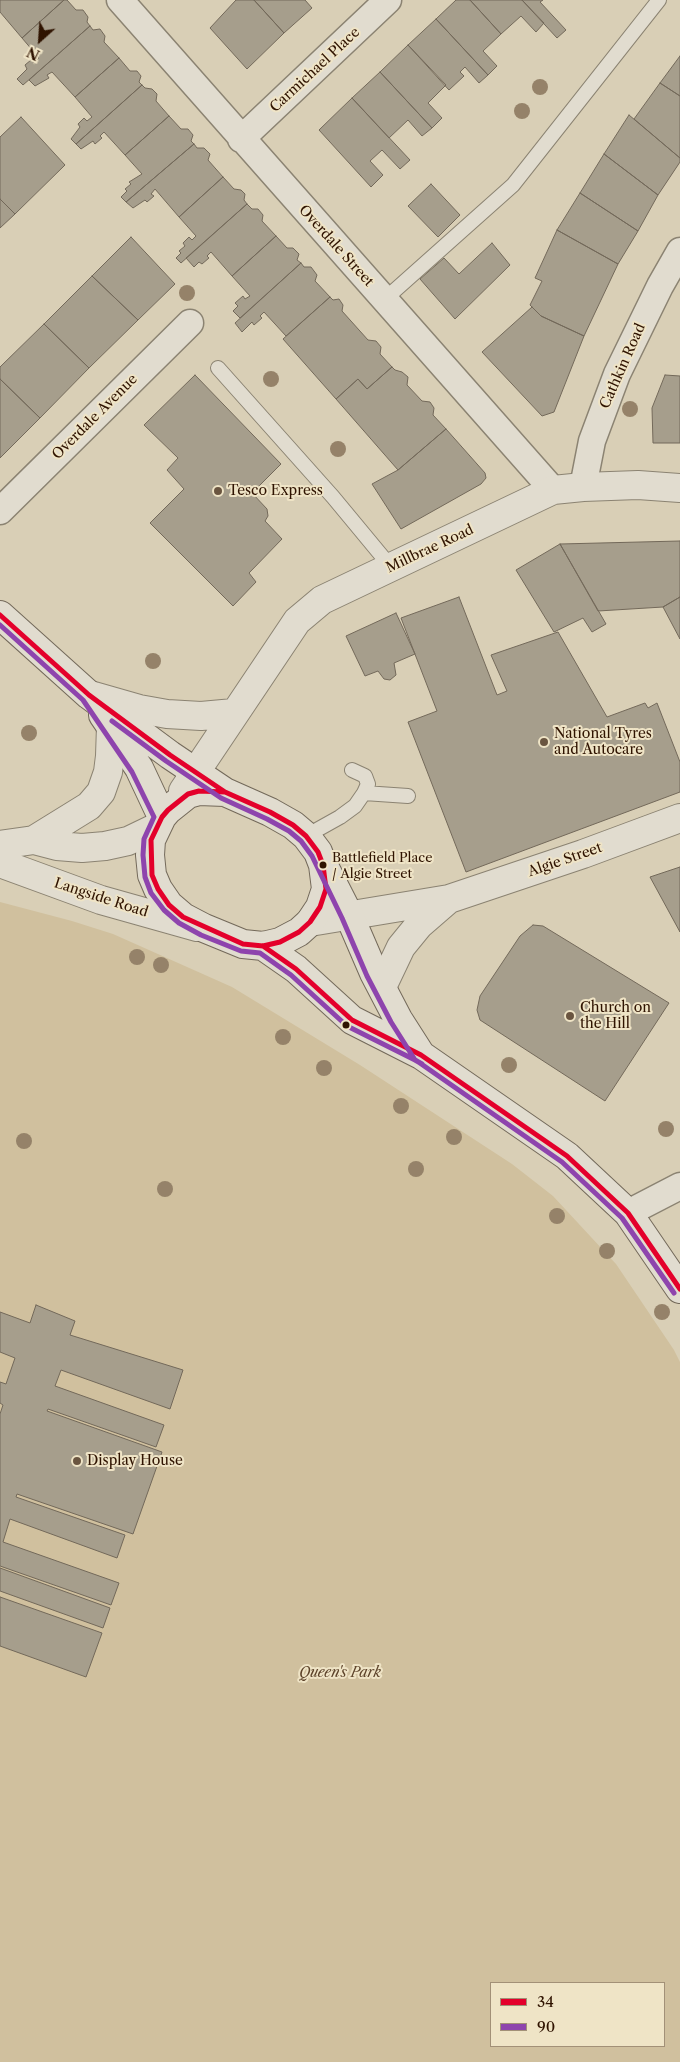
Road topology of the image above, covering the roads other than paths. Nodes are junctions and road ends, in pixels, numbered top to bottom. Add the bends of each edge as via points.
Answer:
1 (388, 0) edge
2 (659, 0) edge
3 (130, 3) edge
4 (241, 139) junction
5 (680, 251) edge
6 (384, 300) junction
7 (190, 323) dead end
8 (218, 368) dead end
9 (583, 486) junction
10 (680, 488) edge
11 (553, 490) junction
12 (0, 511) edge
13 (391, 567) junction
14 (0, 615) edge
15 (88, 694) junction
16 (234, 713) junction
17 (111, 726) junction
18 (352, 770) dead end
19 (196, 772) junction
20 (225, 792) junction
21 (364, 793) junction
22 (408, 796) dead end
23 (162, 818) junction
24 (680, 818) edge
25 (306, 836) junction
26 (34, 840) junction
27 (0, 845) edge
28 (0, 863) edge
29 (323, 865) junction
30 (449, 899) junction
31 (349, 915) junction
32 (310, 922) junction
33 (204, 928) junction
34 (263, 946) junction
35 (382, 987) junction
36 (421, 1055) junction
37 (680, 1186) edge
38 (628, 1213) junction
39 (680, 1289) edge

1 - 4 street, Carmichael Place
2 - 6 lane via 514,185
3 - 4 street, Overdale Street
4 - 6 street, Overdale Street
5 - 9 street, Cathkin Road via 617,374 592,441
6 - 11 street, Overdale Street
7 - 12 street, Overdale Avenue
8 - 13 lane
9 - 10 street, Millbrae Road
9 - 11 street, Millbrae Road
11 - 13 street, Millbrae Road
13 - 16 street, Millbrae Road via 322,600 298,621
14 - 15 street
15 - 16 street via 167,714 201,716
15 - 17 street
15 - 19 street
16 - 19 street, Millbrae Road
17 - 23 street via 139,768
17 - 26 street via 108,772 101,792 89,806
18 - 21 lane via 365,776 368,784
19 - 20 street
19 - 23 street, Millbrae Road
20 - 23 street via 199,790 188,794
20 - 25 street via 270,812
21 - 22 lane
21 - 25 lane via 340,817
23 - 26 street via 128,841 105,846 57,846
23 - 33 street via 151,840 152,874 169,905
24 - 30 street, Algie Street
25 - 29 street
26 - 27 street
28 - 33 street, Langside Road via 101,900
29 - 31 street
29 - 32 street via 326,889
30 - 31 street, Algie Street
30 - 35 street, Algie Street via 419,925 401,948
31 - 32 street, Algie Street
31 - 35 street
32 - 34 street via 280,942
33 - 34 street via 243,944
34 - 36 street via 296,969 352,1020
35 - 36 street
36 - 38 street via 567,1156
37 - 38 street
38 - 39 street

